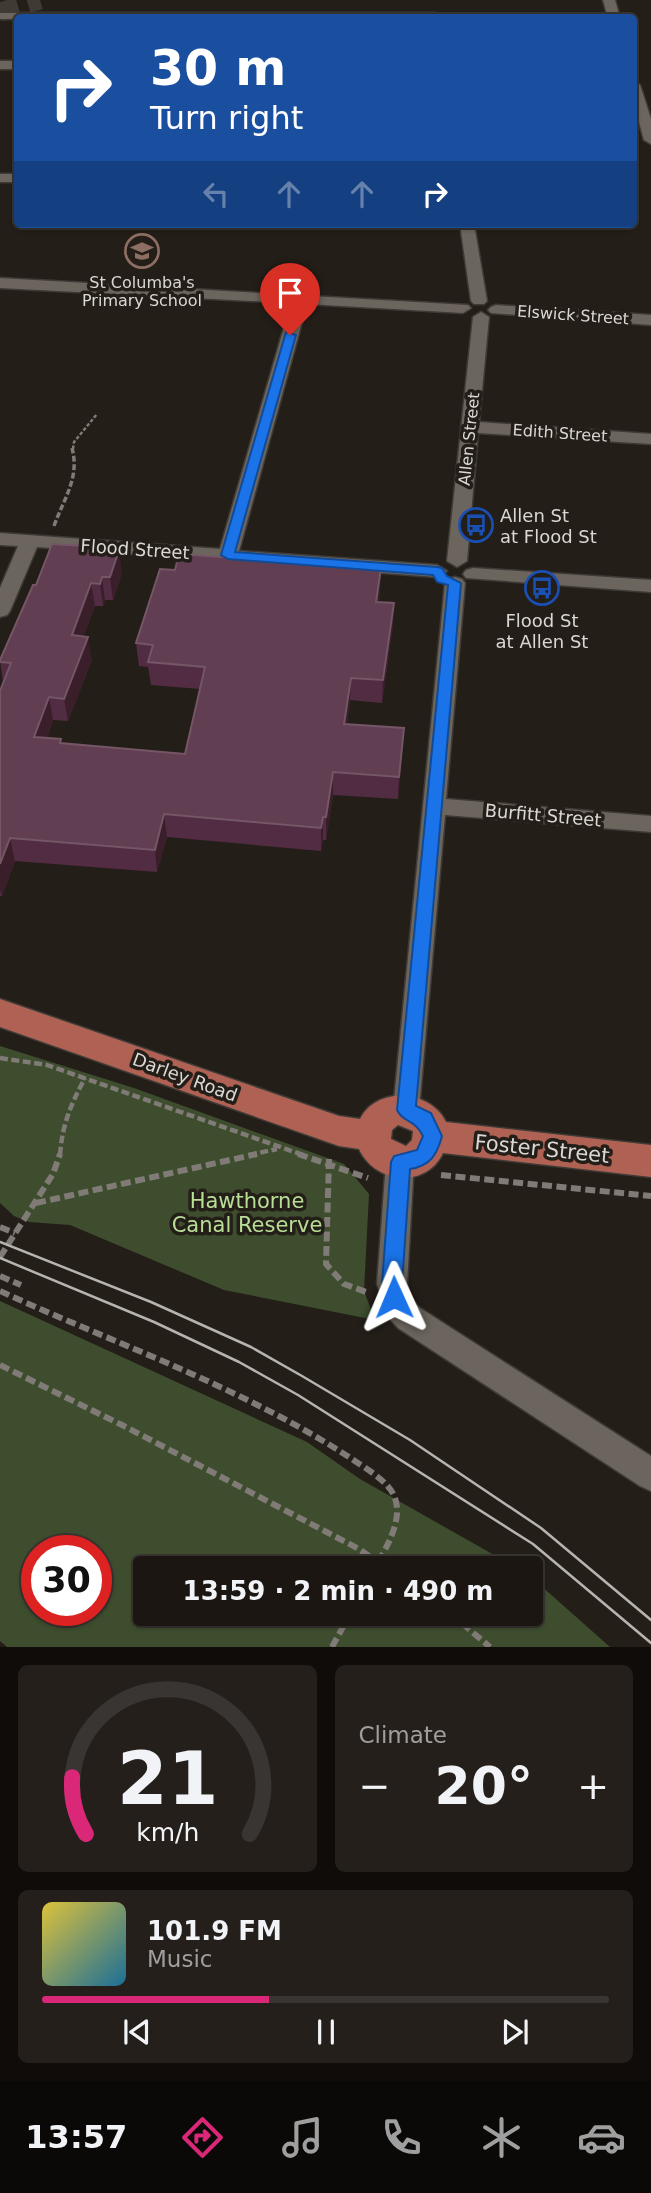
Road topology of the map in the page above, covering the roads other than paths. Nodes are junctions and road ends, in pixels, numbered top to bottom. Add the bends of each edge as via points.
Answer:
1 (637, 94) edge
2 (643, 113) edge
3 (651, 140) edge
4 (468, 228) edge
5 (2, 288) edge
6 (300, 300) junction
7 (463, 308) joint
8 (486, 309) junction
9 (651, 320) edge
10 (470, 427) junction
11 (651, 439) edge
12 (0, 539) edge
13 (30, 541) junction
14 (228, 555) junction
15 (455, 572) junction
16 (651, 586) edge
17 (0, 611) edge
18 (435, 806) junction
19 (651, 824) edge
20 (0, 1013) edge
21 (406, 1110) junction
22 (373, 1136) junction
23 (433, 1136) junction
24 (651, 1161) edge
25 (400, 1172) junction
26 (651, 1475) edge

1 - 2 street
2 - 3 street
4 - 8 street, Allen Street
5 - 6 street
6 - 7 street
6 - 14 street
7 - 8 street via 470,316
8 - 9 street, Elswick Street
8 - 10 street, Allen Street
10 - 11 street, Edith Street
10 - 15 street, Allen Street
12 - 13 street, Flood Street
13 - 14 street, Flood Street
13 - 17 street
14 - 15 street, Flood Street
15 - 16 street, Flood Street
15 - 18 street, Allen Street
18 - 19 street, Burfitt Street
18 - 21 street, Allen Street
20 - 22 main road, Darley Road via 313,1122
21 - 22 main road via 383,1116
21 - 23 main road via 425,1119
22 - 25 main road via 378,1150
23 - 24 main road, Foster Street
23 - 25 main road via 423,1156
25 - 26 street via 392,1284 396,1303 409,1318

